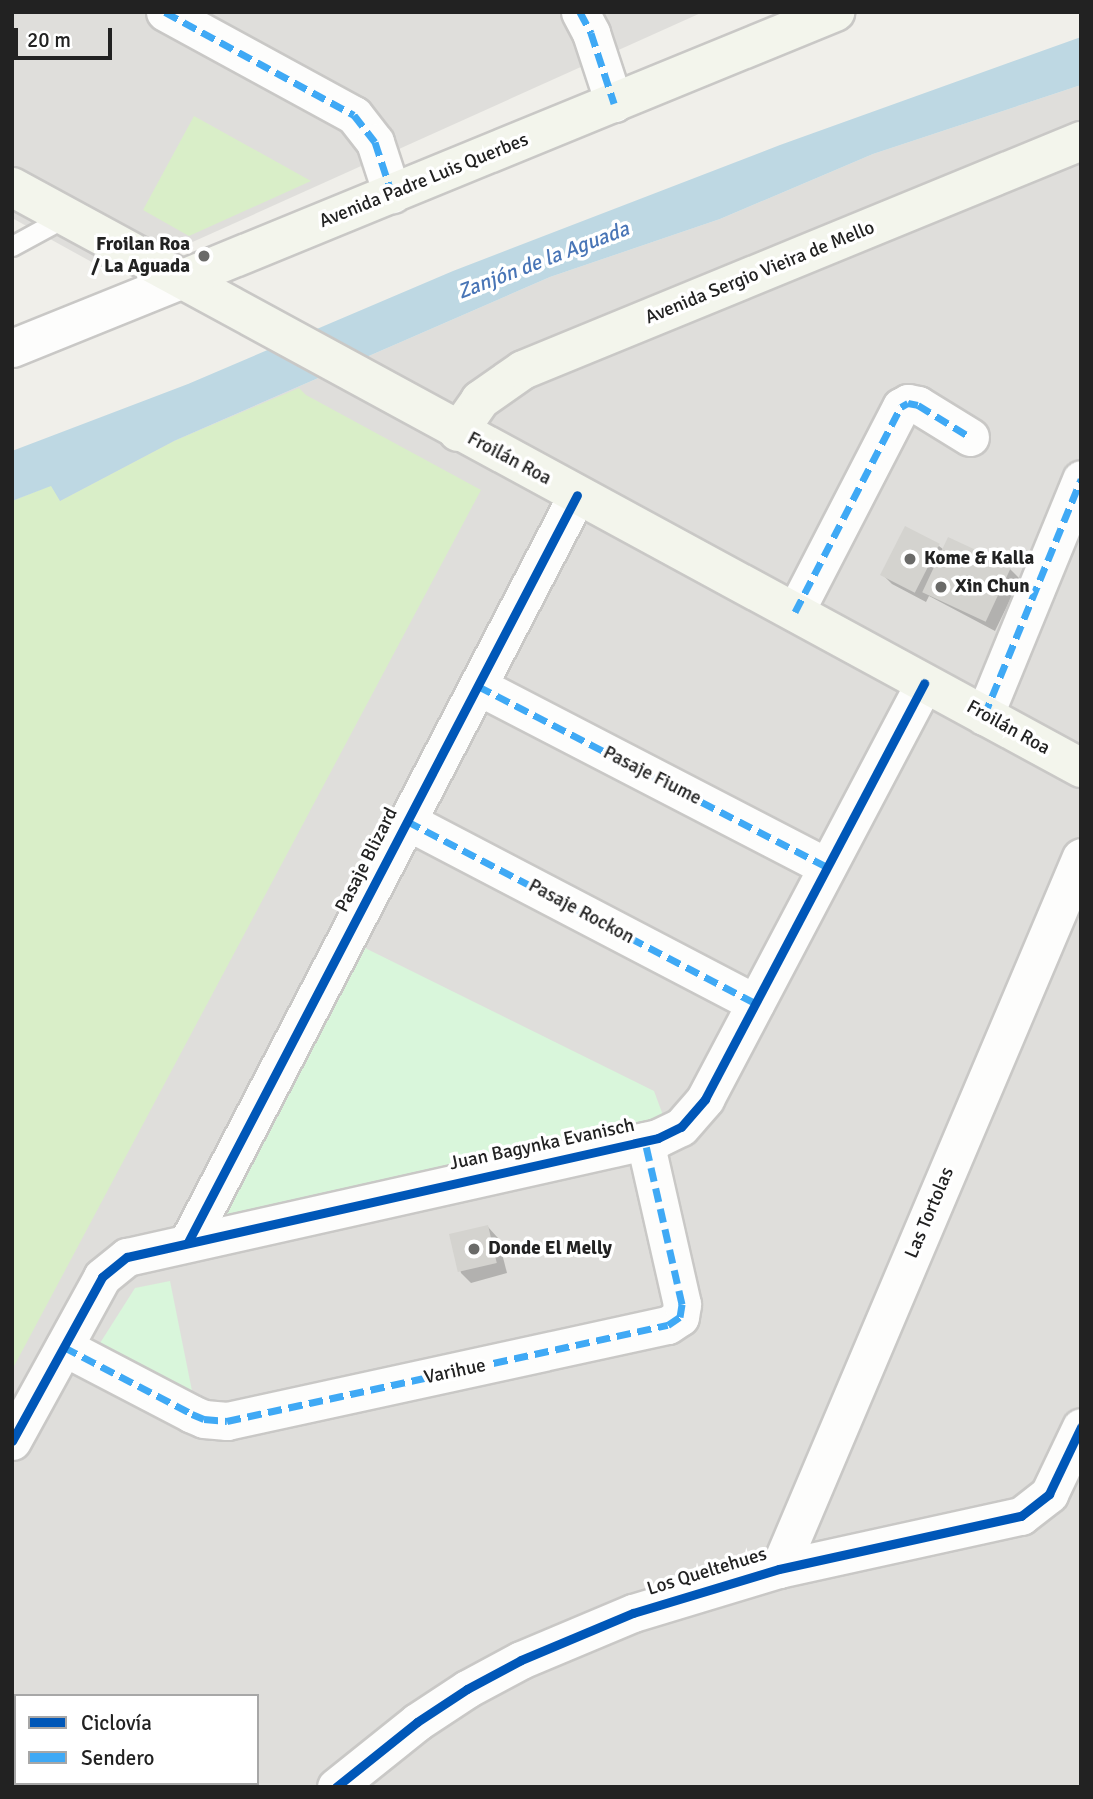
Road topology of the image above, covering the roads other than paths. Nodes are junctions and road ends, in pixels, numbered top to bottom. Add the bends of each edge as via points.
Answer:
1 (165, 12) edge
2 (580, 12) edge
3 (835, 12) edge
4 (614, 103) junction
5 (1081, 141) edge
6 (12, 187) edge
7 (392, 194) junction
8 (66, 216) junction
9 (12, 246) edge
10 (183, 279) junction
11 (12, 348) edge
12 (458, 432) junction
13 (970, 437) dead end
14 (1080, 484) edge
15 (577, 495) junction
16 (795, 612) junction
17 (924, 683) junction
18 (478, 686) junction
19 (984, 716) junction
20 (1081, 768) edge
21 (407, 821) junction
22 (1081, 857) edge
23 (827, 867) junction
24 (755, 1003) junction
25 (645, 1141) junction
26 (188, 1241) junction
27 (64, 1347) junction
28 (1081, 1427) edge
29 (12, 1441) edge
30 (779, 1569) junction
31 (336, 1787) edge

1 - 7 street via 354,116 375,142
2 - 4 street
3 - 4 main road, Avenida Padre Luis Querbes
4 - 7 main road, Avenida Padre Luis Querbes
5 - 12 main road, Avenida Sergio Vieira de Mello via 523,370 480,400
6 - 8 main road, Froilán Roa
7 - 10 main road, Avenida Padre Luis Querbes
8 - 9 lane
8 - 10 main road, Froilán Roa
10 - 11 street, Avenida Padre Luis Querbes
10 - 12 main road, Froilán Roa
12 - 15 main road, Froilán Roa
13 - 16 street via 918,405 908,402 901,407
14 - 19 street
15 - 16 main road, Froilán Roa
15 - 18 street, Pasaje Blizard
16 - 17 main road, Froilán Roa
17 - 19 main road, Froilán Roa
17 - 23 street, Juan Bagynka Evanisch
18 - 21 street, Pasaje Blizard
18 - 23 street, Pasaje Fiume
19 - 20 main road, Froilán Roa
21 - 24 street, Pasaje Rockon
21 - 26 street, Pasaje Blizard
22 - 30 street, Las Tortolas
23 - 24 street, Juan Bagynka Evanisch
24 - 25 street, Juan Bagynka Evanisch via 695,1114 670,1133
25 - 26 street, Juan Bagynka Evanisch
25 - 27 street, Varihue via 682,1304 680,1317 668,1325 227,1421 192,1414
26 - 27 street, Juan Bagynka Evanisch via 142,1252 114,1266 102,1277
27 - 29 street, Juan Bagynka Evanisch
28 - 30 street, Los Queltehues via 1049,1494 1021,1516
30 - 31 street, Los Queltehues via 633,1613 521,1660 417,1722

